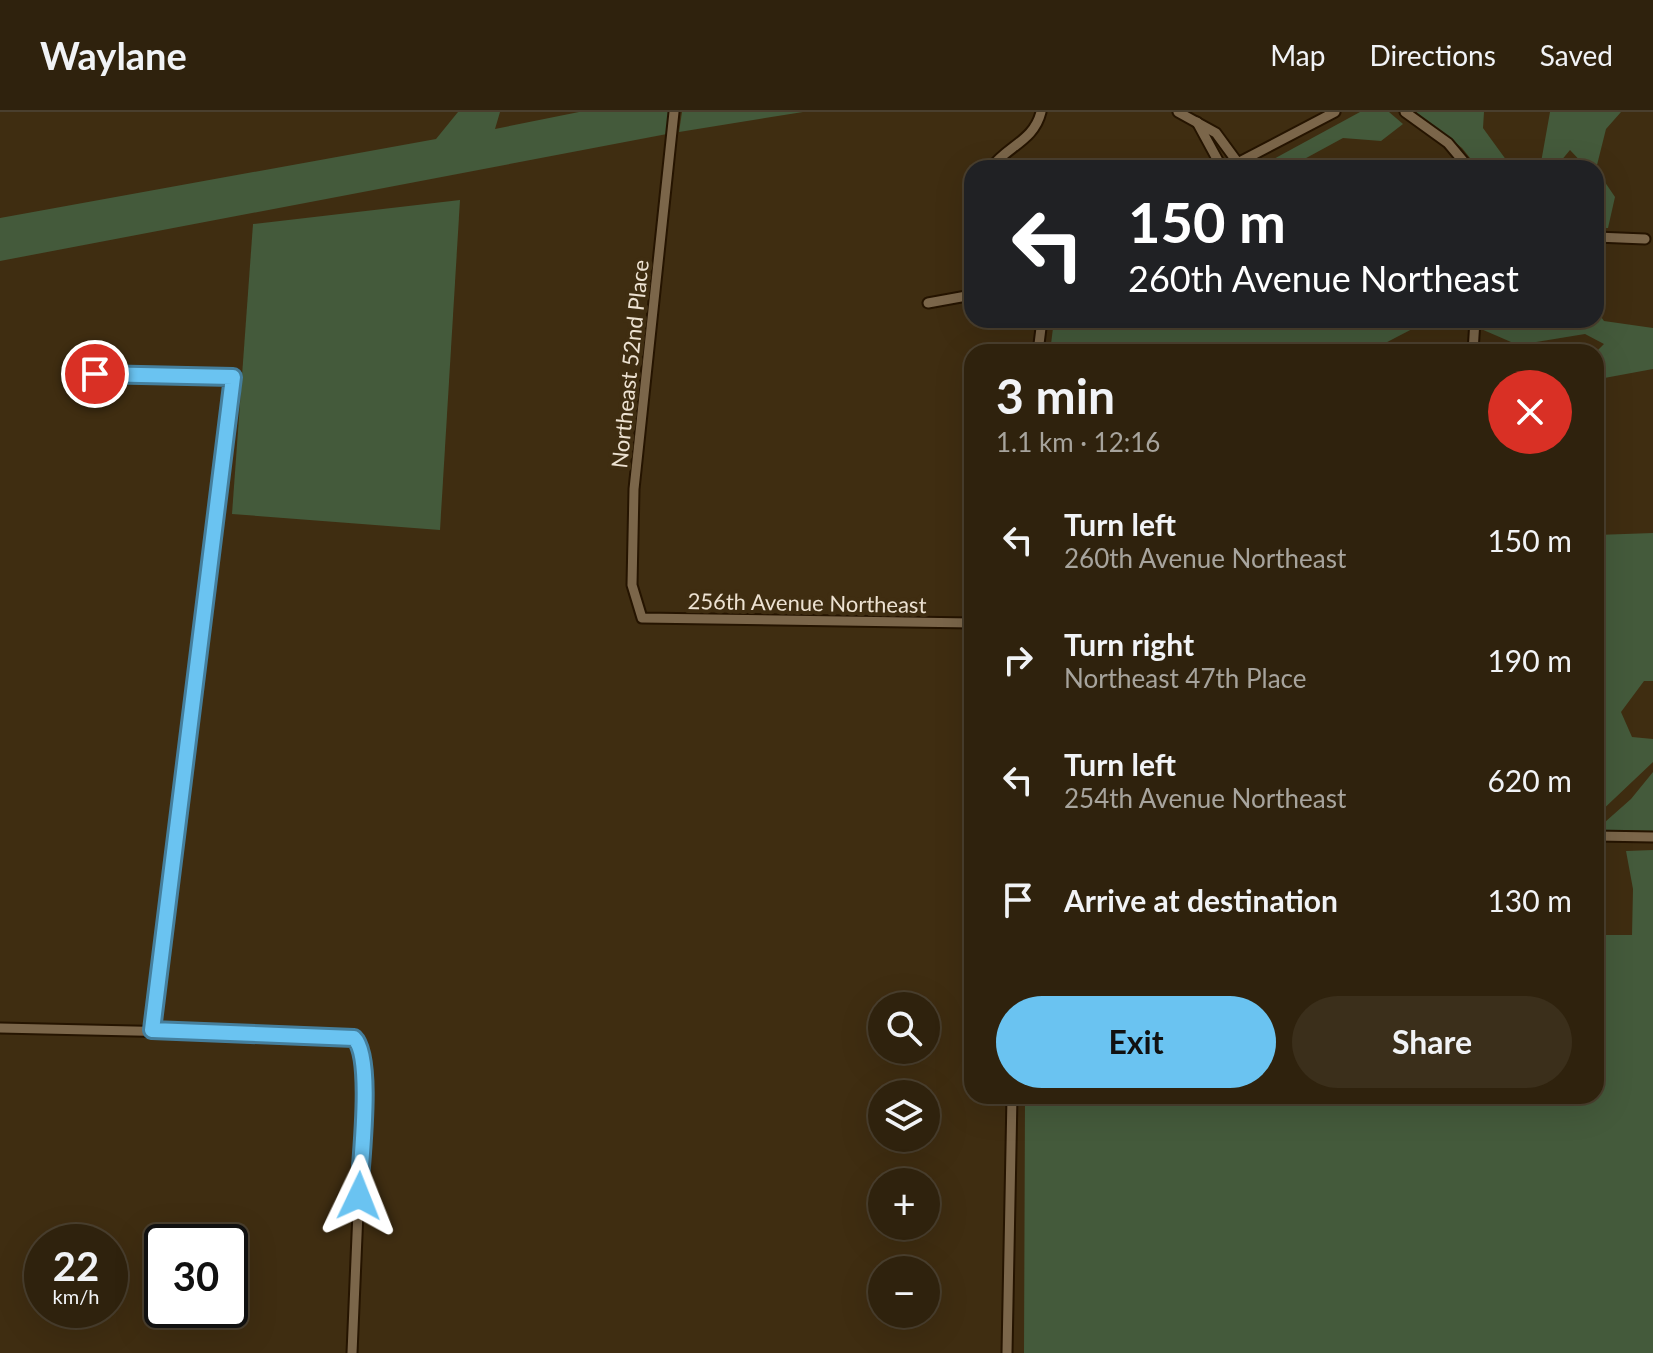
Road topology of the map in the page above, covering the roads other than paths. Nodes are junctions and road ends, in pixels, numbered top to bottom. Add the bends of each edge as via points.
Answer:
1 (674, 112) edge
2 (1041, 112) edge
3 (1178, 112) edge
4 (1335, 112) edge
5 (1405, 112) edge
6 (1197, 122) junction
7 (1001, 160) edge
8 (1218, 160) edge
9 (1230, 160) edge
10 (1244, 160) edge
11 (1462, 160) edge
12 (1604, 237) edge
13 (1645, 239) dead end
14 (964, 296) edge
15 (928, 303) dead end
16 (95, 374) dead end
17 (642, 618) joint
18 (964, 623) edge
19 (1604, 836) edge
20 (1653, 837) edge
21 (0, 1028) edge
22 (152, 1030) junction
23 (1012, 1104) edge
24 (352, 1353) edge
25 (1007, 1353) edge

1 - 17 street, Northeast 52nd Place via 634,489 632,585
2 - 7 street via 1038,125
3 - 6 street
4 - 10 street
5 - 11 street
6 - 8 street
6 - 9 street via 1216,133
12 - 13 street
14 - 15 street
16 - 22 street via 233,377
17 - 18 street, 256th Avenue Northeast
19 - 20 street
21 - 22 street
22 - 24 street via 349,1036 361,1045
23 - 25 street

